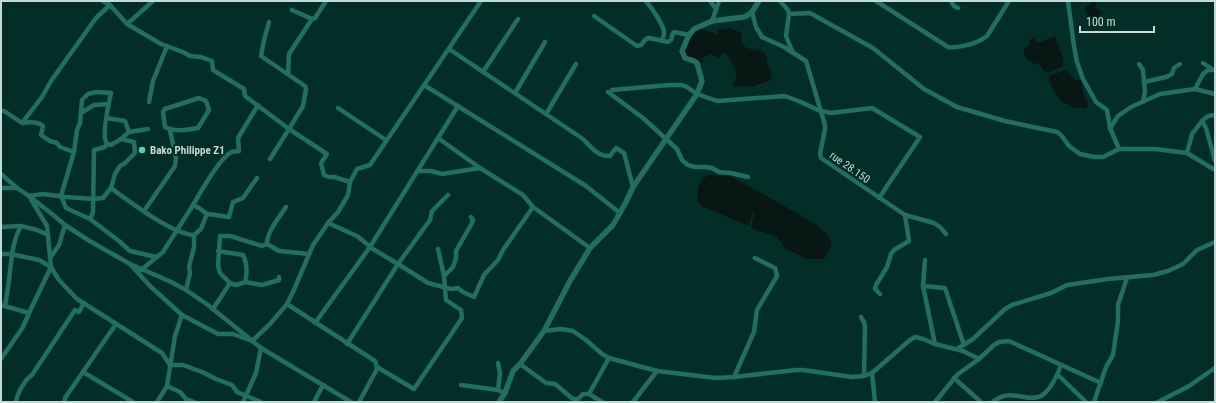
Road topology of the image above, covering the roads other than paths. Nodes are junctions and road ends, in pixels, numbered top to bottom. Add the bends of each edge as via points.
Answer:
1 (103, 1) edge
2 (153, 1) edge
3 (326, 1) edge
4 (481, 1) edge
5 (646, 1) edge
6 (710, 1) edge
7 (720, 1) edge
8 (759, 1) edge
9 (780, 1) edge
10 (876, 1) edge
11 (951, 1) edge
12 (1009, 1) edge
13 (1068, 1) edge
14 (110, 5) junction
15 (958, 8) dead end
16 (292, 10) dead end
17 (716, 10) junction
18 (752, 12) junction
19 (789, 14) junction
20 (594, 16) dead end
21 (312, 19) junction
22 (518, 19) dead end
23 (712, 21) junction
24 (269, 22) dead end
25 (127, 24) junction
26 (689, 35) junction
27 (662, 40) junction
28 (545, 42) dead end
29 (167, 46) junction
30 (449, 50) junction
31 (793, 53) junction
32 (1203, 63) dead end
33 (576, 64) dead end
34 (1139, 64) dead end
35 (1180, 64) dead end
36 (1214, 70) edge
37 (483, 72) junction
38 (288, 74) junction
39 (1144, 82) junction
40 (424, 85) junction
41 (1196, 89) junction
42 (515, 93) junction
43 (698, 94) junction
44 (1215, 94) edge
45 (149, 102) dead end
46 (1143, 102) junction
47 (109, 104) junction
48 (258, 106) junction
49 (458, 106) junction
50 (338, 108) dead end
51 (1, 111) edge
52 (820, 111) junction
53 (81, 113) junction
54 (546, 114) junction
55 (1215, 115) edge
56 (107, 118) junction
57 (1202, 121) junction
58 (22, 123) junction
59 (1110, 128) junction
60 (148, 129) dead end
61 (289, 129) junction
62 (170, 130) junction
63 (129, 132) junction
64 (438, 138) junction
65 (121, 139) junction
66 (666, 139) junction
67 (386, 140) junction
68 (107, 144) junction
69 (1119, 149) junction
70 (74, 152) junction
71 (1187, 153) junction
72 (270, 159) dead end
73 (1215, 161) edge
74 (480, 168) junction
75 (1215, 170) edge
76 (417, 171) junction
77 (1, 174) edge
78 (748, 177) dead end
79 (257, 178) dead end
80 (350, 182) junction
81 (632, 187) junction
82 (17, 188) junction
83 (111, 188) junction
84 (1, 189) edge
85 (448, 194) dead end
86 (28, 196) junction
87 (61, 196) junction
88 (94, 198) junction
89 (879, 198) junction
90 (193, 205) junction
91 (286, 207) dead end
92 (533, 207) junction
93 (144, 211) junction
94 (207, 214) junction
95 (620, 214) junction
96 (905, 216) junction
97 (471, 217) dead end
98 (90, 219) junction
99 (328, 223) junction
100 (65, 225) junction
101 (21, 226) junction
102 (1, 228) edge
103 (176, 231) junction
104 (946, 234) dead end
105 (48, 235) junction
106 (194, 235) junction
107 (1215, 242) edge
108 (267, 244) junction
109 (370, 247) junction
110 (590, 248) junction
111 (438, 249) dead end
112 (218, 251) junction
113 (1, 254) edge
114 (11, 254) junction
115 (309, 254) junction
116 (156, 257) junction
117 (50, 258) junction
118 (755, 258) dead end
119 (925, 260) dead end
120 (130, 264) junction
121 (398, 264) junction
122 (51, 267) junction
123 (141, 270) junction
124 (444, 276) junction
125 (280, 278) dead end
126 (1127, 278) junction
127 (245, 282) junction
128 (230, 283) junction
129 (923, 286) junction
130 (445, 287) junction
131 (186, 290) junction
132 (880, 294) dead end
133 (84, 303) junction
134 (287, 304) junction
135 (3, 305) edge
136 (213, 309) junction
137 (28, 312) junction
138 (182, 315) junction
139 (861, 317) dead end
140 (315, 323) junction
141 (116, 324) junction
142 (544, 331) junction
143 (252, 341) junction
144 (347, 344) junction
145 (935, 344) junction
146 (964, 346) junction
147 (262, 348) junction
148 (957, 349) junction
149 (609, 358) junction
150 (1, 359) edge
151 (979, 360) junction
152 (498, 363) dead end
153 (520, 364) junction
154 (170, 365) junction
155 (1061, 365) junction
156 (377, 367) junction
157 (1215, 368) edge
158 (657, 371) junction
159 (83, 372) junction
160 (872, 373) junction
161 (1058, 375) junction
162 (864, 376) junction
163 (734, 377) junction
164 (954, 378) junction
165 (1101, 383) junction
166 (323, 385) junction
167 (461, 385) dead end
168 (168, 386) junction
169 (498, 390) junction
170 (505, 393) junction
171 (589, 394) junction
172 (246, 396) junction
173 (579, 400) edge
174 (186, 401) edge
175 (16, 402) edge
176 (65, 402) edge
177 (133, 402) edge
178 (157, 402) edge
179 (194, 402) edge
180 (243, 402) edge
181 (262, 402) edge
182 (314, 402) edge
183 (351, 402) edge
184 (359, 402) edge
185 (499, 402) edge
186 (602, 402) edge
187 (633, 402) edge
188 (875, 402) edge
189 (935, 402) edge
190 (981, 402) edge
191 (993, 402) edge
192 (1086, 402) edge
193 (1094, 402) edge
194 (1158, 402) edge

1 - 14 street
2 - 25 street
3 - 21 street
4 - 30 street
5 - 27 street via 663,30
6 - 17 street
7 - 17 street
8 - 18 street
9 - 19 street
10 - 12 street via 948,47 956,48 987,36
11 - 15 street
13 - 59 street via 1077,62 1096,102 1107,110
14 - 25 street
14 - 58 street via 96,18
16 - 21 street
17 - 23 street
18 - 23 street via 744,17
18 - 31 street, rue 28.150 via 762,37
19 - 31 street, rue 28.150 via 786,36
19 - 69 street via 810,13 873,48 924,89 957,107 1057,132 1080,154 1103,156
20 - 27 street via 637,46 649,38
21 - 38 street via 289,54
22 - 37 street
23 - 26 street via 694,29
24 - 38 street via 262,56
25 - 29 street
26 - 27 street via 674,32 671,40
26 - 43 street via 682,51 685,58 697,64 702,82
28 - 42 street
29 - 45 street via 153,81
29 - 48 street via 190,56 212,61 213,70 244,89 245,96
30 - 37 street
30 - 40 street
31 - 52 street, rue 28.150 via 806,61
32 - 36 street
33 - 54 street
34 - 39 street via 1143,70
35 - 39 street via 1166,77
36 - 41 street via 1208,70 1203,74
37 - 42 street
38 - 61 street via 306,89 303,106
39 - 46 street
40 - 49 street
40 - 67 street
41 - 44 street
41 - 46 street via 1160,94
42 - 54 street
43 - 52 street via 717,101 785,96
43 - 66 street
43 - 66 street via 682,85 610,91
46 - 59 street via 1118,116
47 - 53 street via 94,105
47 - 53 street via 111,93 88,94 82,100
47 - 56 street
48 - 61 street
48 - 90 street via 238,138 240,151 228,154 213,172
49 - 64 street
49 - 95 street via 586,186
50 - 67 street
51 - 58 street
52 - 89 street, rue 28.150 via 825,129 821,158
52 - 89 street via 831,113 872,108 920,137
53 - 70 street
54 - 81 street via 583,139 601,155 610,156 616,148 624,153
55 - 57 street via 1208,116
56 - 63 street via 124,121
56 - 68 street
57 - 71 street via 1192,134
57 - 73 street
58 - 70 street via 40,123 43,126 41,135
59 - 69 street
60 - 63 street
61 - 72 street
61 - 80 street via 327,154 321,164 324,174 329,178
62 - 62 street via 198,128 209,110 206,102 199,98 165,109 164,127
62 - 93 street via 176,158 175,166
63 - 65 street
64 - 74 street
64 - 76 street
65 - 68 street via 111,145
65 - 83 street via 134,142 135,153 120,166
66 - 78 street via 688,165
66 - 81 street
67 - 80 street via 370,165 357,170
68 - 88 street via 105,148 94,150
69 - 71 street via 1155,149
70 - 87 street
71 - 75 street
74 - 76 street via 442,174
74 - 92 street via 523,196
76 - 109 street
77 - 82 street
79 - 94 street via 243,198 233,202 229,217
80 - 99 street via 348,195
81 - 95 street
82 - 84 street
82 - 86 street
83 - 88 street via 103,198
83 - 93 street
85 - 121 street via 432,211 430,220
86 - 87 street
86 - 100 street
86 - 105 street via 47,226
87 - 88 street
87 - 98 street via 66,208
88 - 98 street
89 - 96 street, rue 28.150
90 - 94 street
90 - 103 street
91 - 108 street via 272,227
92 - 110 street
92 - 130 street via 498,260 484,275 474,297 458,288
93 - 103 street
94 - 106 street via 201,230
95 - 110 street via 613,225
96 - 104 street via 934,223
96 - 132 street via 909,241 891,254 887,267 875,287
97 - 124 street via 472,223 456,251 453,267
98 - 116 street via 130,251
99 - 109 street via 357,236
99 - 115 street
100 - 117 street via 59,245
100 - 120 street
101 - 102 street
101 - 105 street
101 - 114 street
103 - 106 street
103 - 116 street via 163,252
105 - 117 street
106 - 131 street
107 - 126 street via 1197,250 1183,264 1168,271
108 - 112 street via 262,246 230,236 220,236
108 - 115 street via 279,251
109 - 121 street
109 - 140 street
110 - 142 street
111 - 124 street
112 - 127 street via 243,255
112 - 128 street via 220,273
113 - 114 street
114 - 122 street via 38,260
114 - 135 street
115 - 134 street
116 - 123 street
117 - 122 street
118 - 163 street via 775,268 777,276 757,310 754,332
119 - 129 street
120 - 123 street
120 - 138 street
121 - 130 street via 428,283
121 - 144 street
122 - 133 street via 59,280
122 - 137 street
123 - 131 street
124 - 130 street
125 - 127 street via 262,285
126 - 146 street via 1068,285 1012,305
126 - 165 street via 1118,305 1113,356
127 - 128 street via 236,285
128 - 136 street
129 - 145 street
129 - 146 street via 945,288
130 - 156 street via 446,300 461,310 462,318 414,389
131 - 136 street
133 - 141 street
133 - 175 street via 78,312 75,310 32,375 28,377
134 - 140 street
134 - 143 street
135 - 137 street
136 - 143 street
137 - 150 street via 23,327
138 - 143 street via 218,334 233,334
138 - 154 street
139 - 162 street via 865,327
140 - 144 street
141 - 154 street via 162,353
141 - 159 street
142 - 149 street via 573,331
142 - 153 street
143 - 147 street
144 - 156 street via 375,361
145 - 148 street
145 - 160 street via 918,337 912,338
146 - 148 street
147 - 166 street
147 - 172 street via 256,373
148 - 151 street
149 - 158 street
149 - 171 street
151 - 155 street via 994,345 1004,341
151 - 164 street
152 - 169 street
153 - 170 street via 513,371
153 - 173 street via 546,383 555,384 573,399
154 - 168 street
154 - 172 street via 182,365 202,372 232,385 237,392
155 - 161 street
155 - 165 street
156 - 184 street
157 - 194 street via 1189,386
158 - 163 street via 702,377
158 - 187 street
159 - 176 street via 65,398
159 - 177 street
160 - 162 street
160 - 188 street
161 - 191 street via 1041,396 1004,396
161 - 192 street
162 - 163 street via 852,377 796,370
164 - 189 street
164 - 190 street
165 - 193 street
166 - 182 street
166 - 183 street
167 - 169 street
168 - 174 street via 180,392
168 - 178 street
169 - 170 street
170 - 185 street
171 - 173 street via 583,394
171 - 186 street
172 - 180 street
172 - 181 street
174 - 179 street

